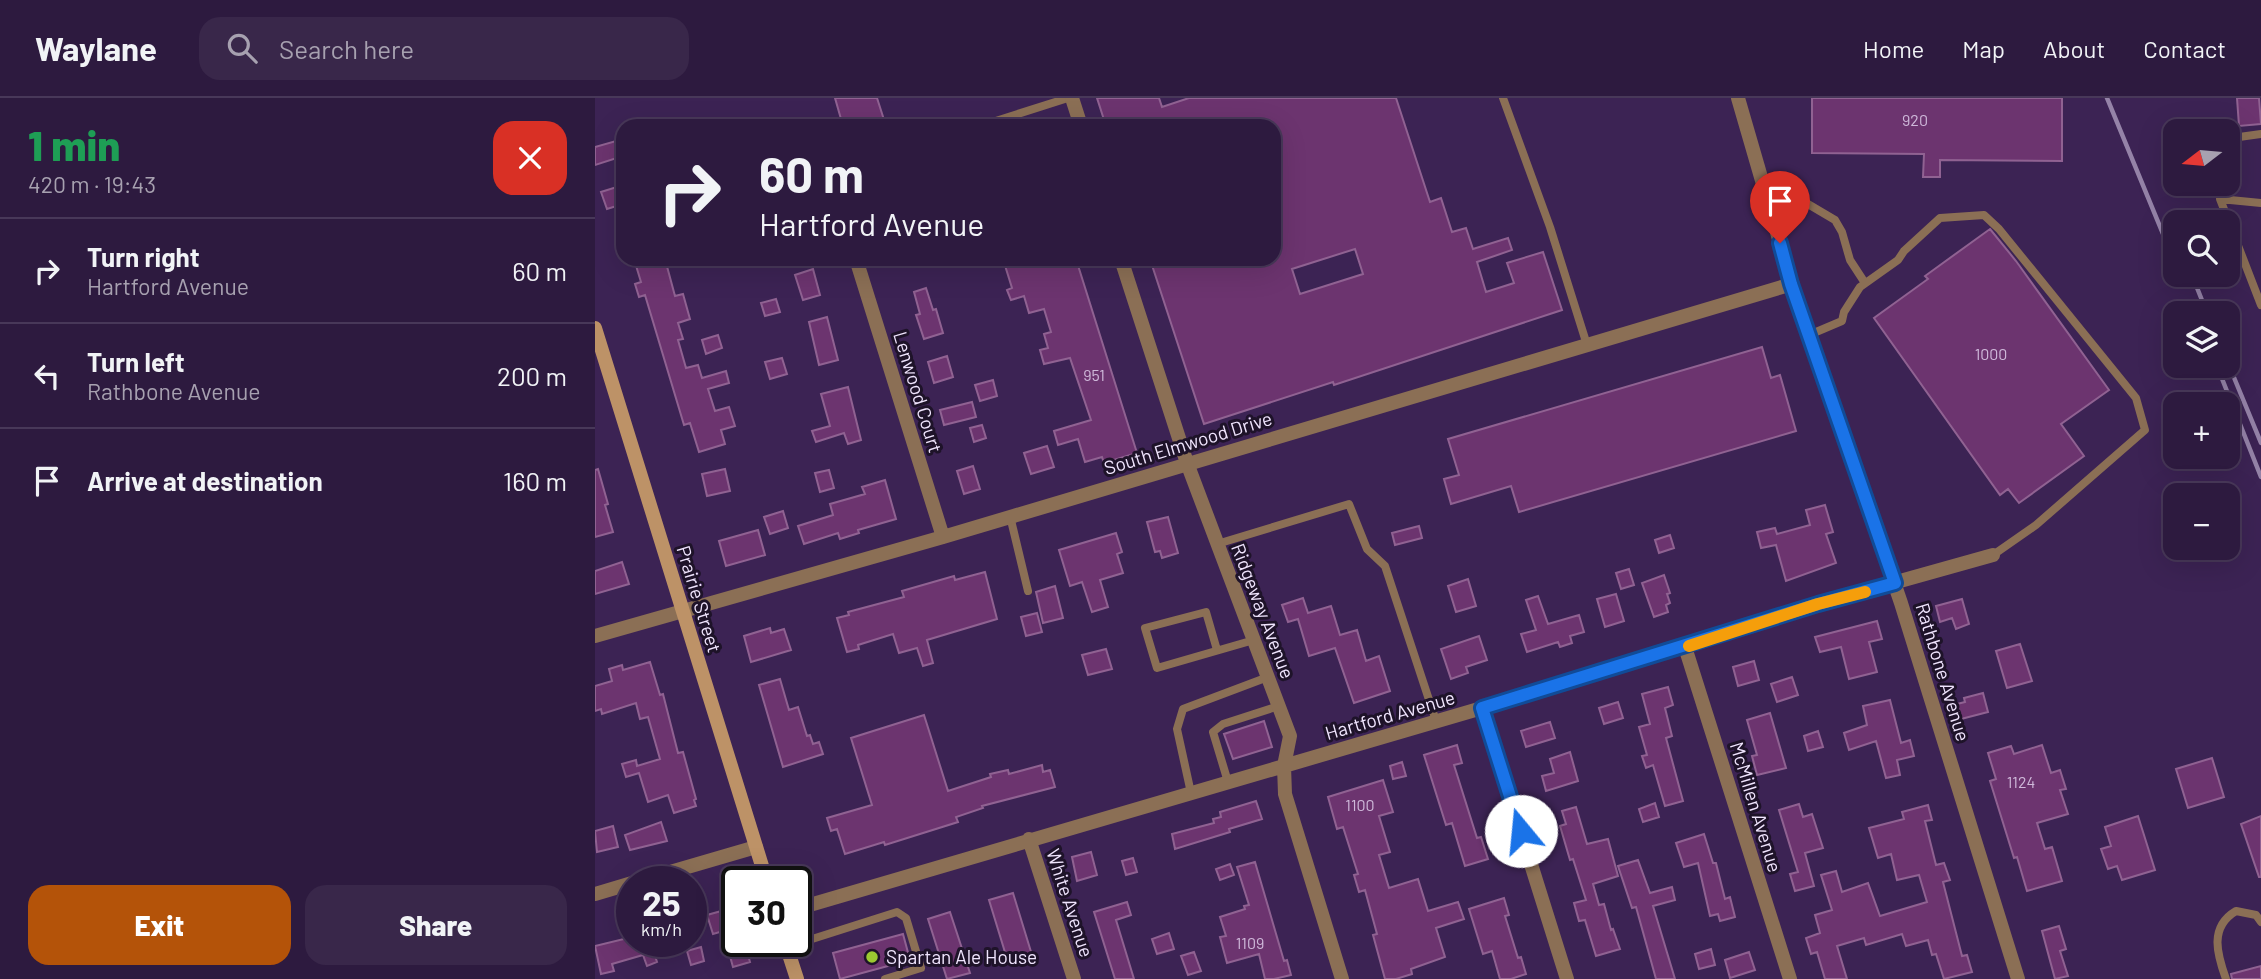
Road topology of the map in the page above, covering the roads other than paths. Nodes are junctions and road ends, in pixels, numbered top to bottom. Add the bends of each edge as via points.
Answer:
1 (1070, 98) edge
2 (1503, 98) edge
3 (1738, 98) edge
4 (1003, 119) edge
5 (1078, 119) edge
6 (2261, 134) edge
7 (2240, 137) edge
8 (1766, 191) junction
9 (2261, 203) edge
10 (858, 266) edge
11 (1123, 266) edge
12 (1865, 283) junction
13 (1791, 284) junction
14 (2261, 305) edge
15 (595, 328) edge
16 (1809, 335) junction
17 (1587, 345) junction
18 (1187, 463) junction
19 (1010, 516) junction
20 (943, 537) junction
21 (1217, 544) junction
22 (1993, 555) joint
23 (1895, 583) junction
24 (1028, 591) dead end
25 (682, 611) junction
26 (595, 636) edge
27 (1254, 640) junction
28 (1685, 647) junction
29 (1217, 650) junction
30 (1268, 677) junction
31 (1279, 706) junction
32 (1482, 708) junction
33 (1436, 721) junction
34 (1284, 766) junction
35 (1228, 782) junction
36 (1191, 793) junction
37 (1030, 839) junction
38 (756, 848) junction
39 (693, 866) edge
40 (762, 866) edge
41 (616, 888) edge
42 (595, 894) edge
43 (812, 904) edge
44 (2261, 922) edge
45 (812, 937) edge
46 (790, 957) edge
47 (797, 979) edge
48 (885, 979) edge
49 (1074, 979) edge
50 (1342, 979) edge
51 (1567, 979) edge
52 (1790, 979) edge
53 (2018, 979) edge
54 (2225, 979) edge

1 - 4 lane
1 - 5 street
2 - 17 lane
3 - 8 street, Rathbone Avenue
6 - 7 lane
8 - 12 lane via 1791,194 1835,220 1850,260
8 - 13 street, Rathbone Avenue
9 - 14 lane via 2220,199
10 - 20 street, Lenwood Court
11 - 18 street, Ridgeway Avenue
12 - 16 lane via 1842,321
12 - 22 lane via 1898,260 1940,218 1987,217 2136,398 2145,430 2036,525
13 - 16 street, Rathbone Avenue
13 - 17 street, South Elmwood Drive
15 - 25 street, Prairie Street
16 - 23 street, Rathbone Avenue
17 - 18 street, South Elmwood Drive
18 - 19 street, South Elmwood Drive
18 - 21 street, Ridgeway Avenue
19 - 20 street, South Elmwood Drive
19 - 24 lane
20 - 25 street, South Elmwood Drive
21 - 27 street, Ridgeway Avenue
21 - 33 lane via 1349,504 1367,549 1385,566
22 - 23 street, Hartford Avenue
23 - 28 street, Hartford Avenue
23 - 53 street, Rathbone Avenue
25 - 26 street, South Elmwood Drive
25 - 38 street, Prairie Street
27 - 29 lane
27 - 30 street, Ridgeway Avenue
28 - 32 street, Hartford Avenue
28 - 52 street, McMillen Avenue
29 - 29 lane via 1157,668 1145,628 1206,612
30 - 31 street, Ridgeway Avenue
30 - 36 lane via 1183,709 1177,729
31 - 34 street, Ridgeway Avenue via 1290,736
31 - 35 lane via 1223,724 1213,732
32 - 33 street, Hartford Avenue
32 - 51 street
33 - 34 street, Hartford Avenue
34 - 35 street, Hartford Avenue
34 - 50 street, Ridgeway Avenue via 1285,794
35 - 36 street, Hartford Avenue
36 - 37 street, Hartford Avenue
37 - 43 street, Hartford Avenue
37 - 49 street, White Avenue
38 - 39 street
38 - 40 street, Prairie Street
41 - 42 street
44 - 54 lane via 2256,915 2236,911 2222,923 2217,948
45 - 48 lane via 897,912 906,918 921,968
46 - 47 street

